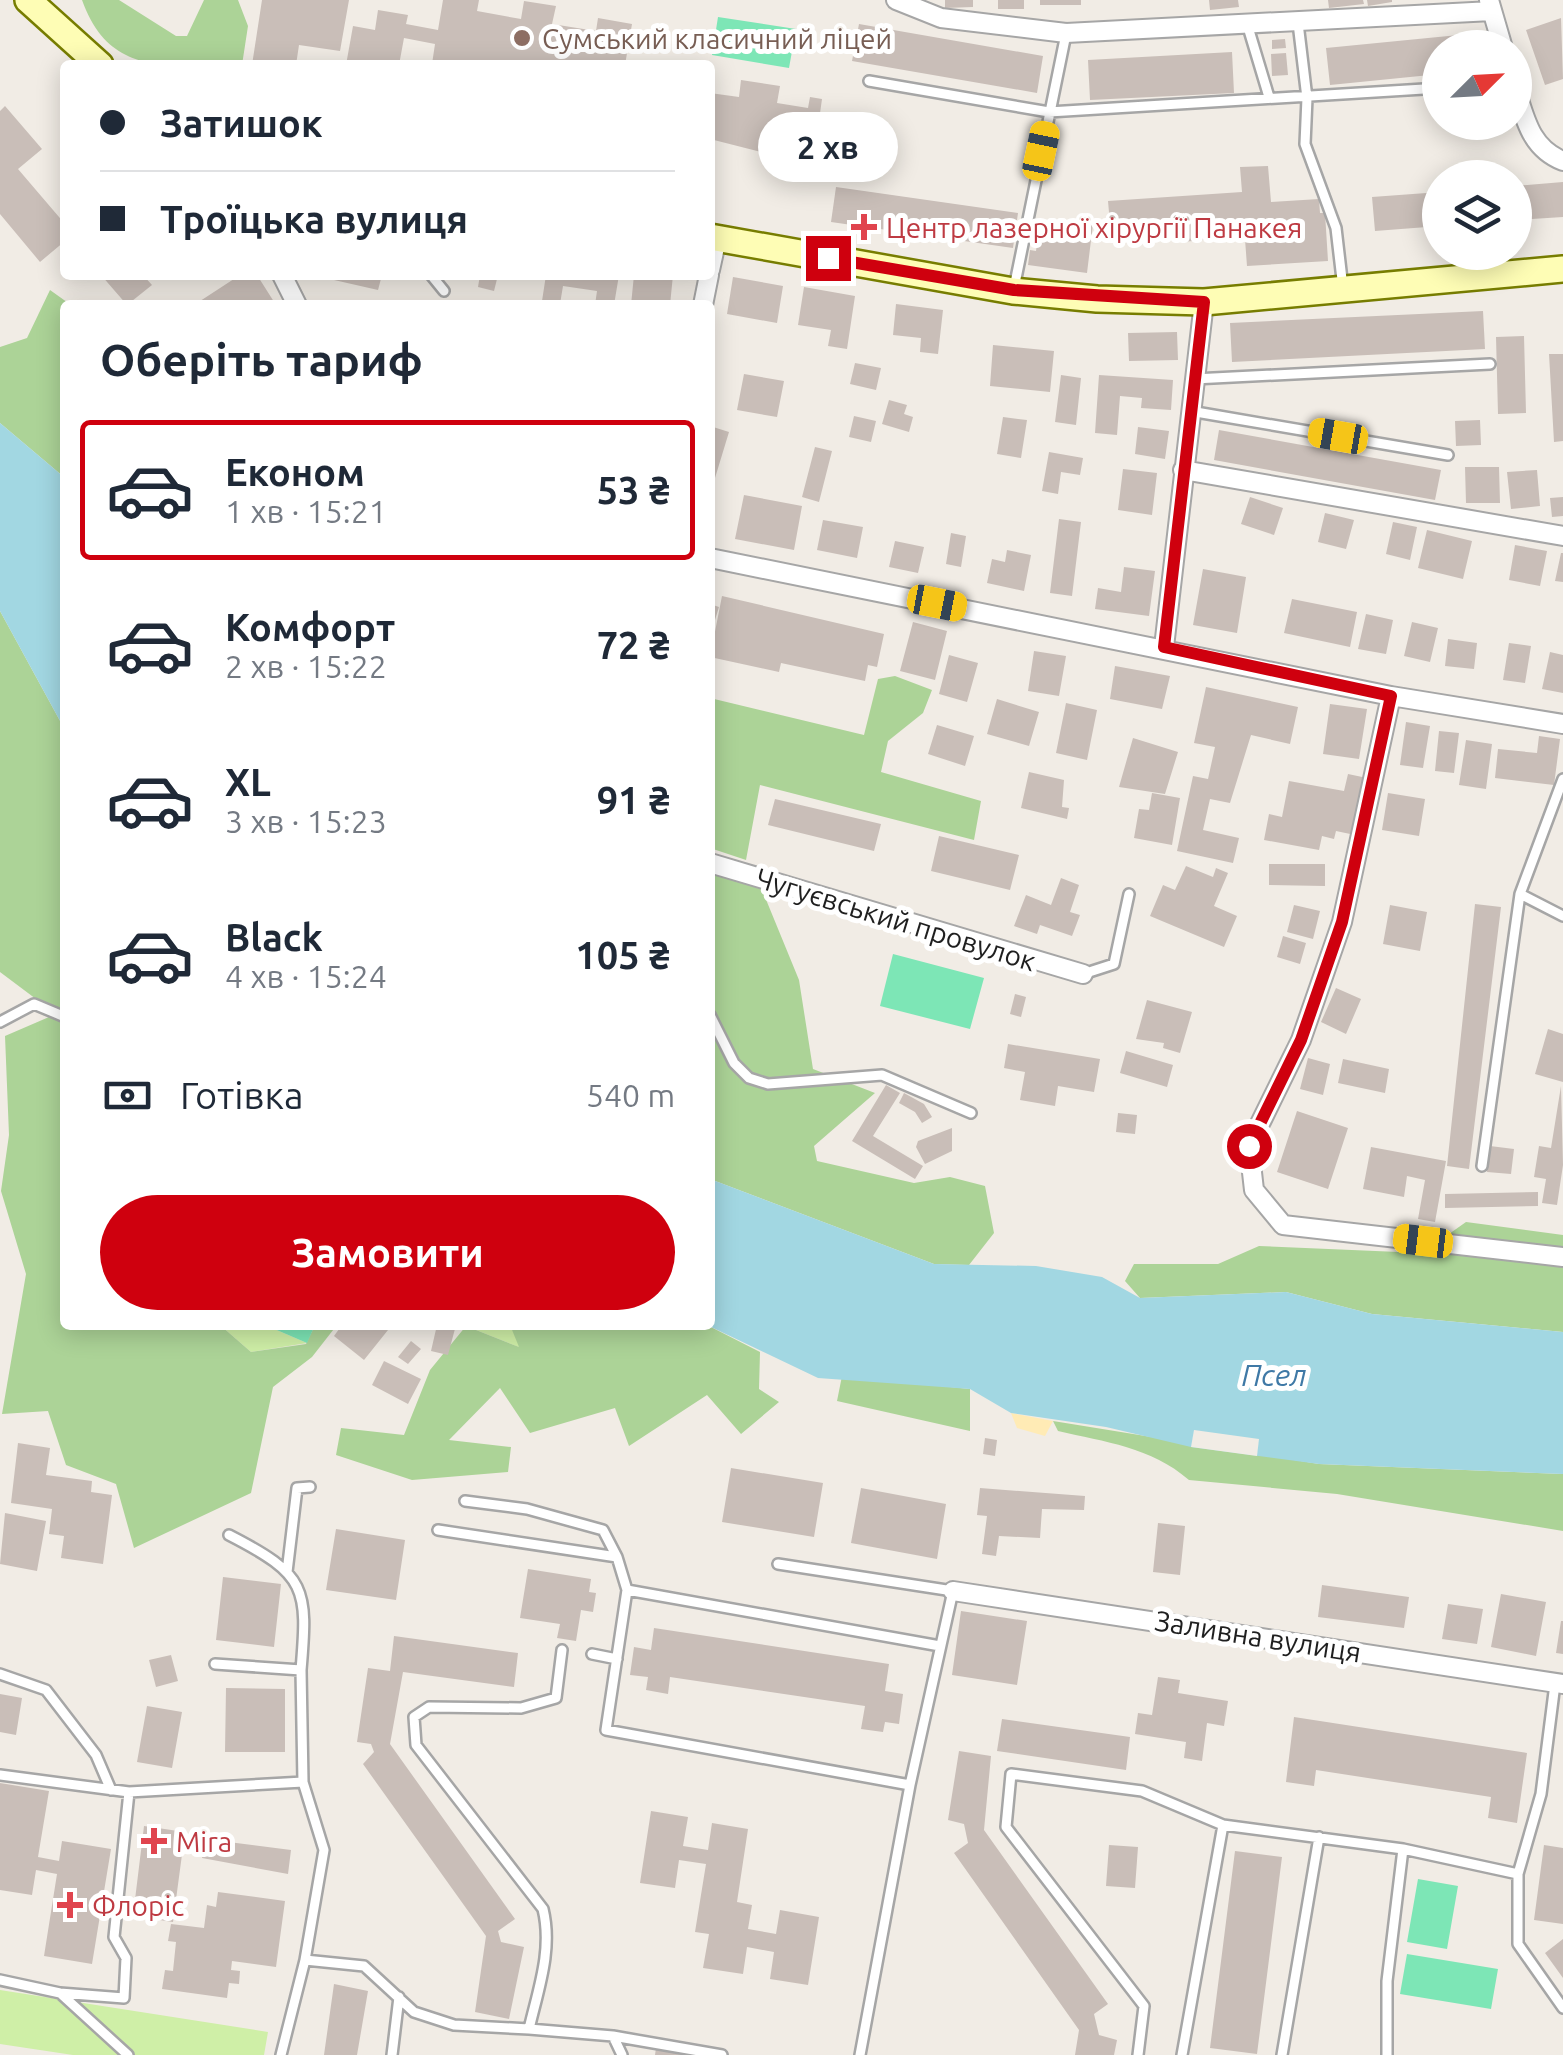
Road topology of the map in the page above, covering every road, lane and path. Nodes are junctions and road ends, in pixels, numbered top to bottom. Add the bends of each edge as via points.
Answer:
1 (28, 0) edge
2 (896, 0) edge
3 (1491, 5) edge
4 (1298, 24) junction
5 (1248, 27) junction
6 (1498, 30) edge
7 (1066, 33) junction
8 (94, 60) edge
9 (869, 82) dead end
10 (1422, 89) edge
11 (1269, 97) junction
12 (1307, 98) junction
13 (1049, 112) junction
14 (1532, 136) edge
15 (1563, 160) edge
16 (715, 237) edge
17 (1563, 269) edge
18 (436, 280) edge
19 (1343, 288) junction
20 (1014, 290) junction
21 (444, 291) dead end
22 (1204, 302) junction
23 (1490, 364) dead end
24 (1194, 379) junction
25 (1190, 411) junction
26 (1448, 455) dead end
27 (1183, 470) junction
28 (1563, 536) edge
29 (715, 559) edge
30 (1164, 647) junction
31 (1391, 696) junction
32 (1563, 724) edge
33 (1563, 778) edge
34 (715, 864) edge
35 (1129, 894) dead end
36 (1520, 894) junction
37 (1563, 916) edge
38 (1083, 974) joint
39 (60, 1016) edge
40 (0, 1022) edge
41 (715, 1025) edge
42 (972, 1113) dead end
43 (1482, 1166) dead end
44 (1563, 1257) edge
45 (310, 1487) dead end
46 (465, 1500) dead end
47 (438, 1530) dead end
48 (229, 1535) dead end
49 (617, 1556) junction
50 (778, 1564) dead end
51 (287, 1572) junction
52 (628, 1590) junction
53 (953, 1591) junction
54 (940, 1646) junction
55 (562, 1650) dead end
56 (592, 1654) dead end
57 (617, 1658) junction
58 (215, 1664) dead end
59 (301, 1670) junction
60 (0, 1674) edge
61 (1559, 1683) edge
62 (0, 1775) edge
63 (303, 1782) junction
64 (910, 1785) junction
65 (111, 1790) junction
66 (129, 1792) junction
67 (1222, 1825) junction
68 (1319, 1836) junction
69 (1403, 1850) junction
70 (1518, 1874) junction
71 (305, 1960) junction
72 (0, 1980) edge
73 (60, 1993) junction
74 (400, 1997) junction
75 (1563, 2008) edge
76 (528, 2030) junction
77 (614, 2036) junction
78 (128, 2055) edge
79 (281, 2055) edge
80 (392, 2055) edge
81 (622, 2055) edge
82 (722, 2055) edge
83 (860, 2055) edge
84 (1138, 2055) edge
85 (1182, 2055) edge
86 (1282, 2055) edge
87 (1387, 2055) edge

1 - 8 main road
2 - 7 street via 941,18
3 - 4 street
3 - 6 street
4 - 5 street
4 - 12 lane
5 - 7 street
5 - 11 lane
7 - 13 lane
9 - 13 lane
10 - 12 lane
11 - 12 lane
11 - 13 lane
12 - 19 lane via 1304,144 1336,228
13 - 20 lane
14 - 15 street via 1545,154
16 - 20 main road
17 - 19 main road
18 - 21 lane
19 - 22 main road
20 - 22 main road
22 - 24 street
23 - 24 lane
24 - 25 street
25 - 26 lane
25 - 27 street
27 - 28 street
27 - 30 street
29 - 30 street
30 - 31 street
31 - 32 street
31 - 44 street via 1342,922 1301,1040 1249,1146 1254,1190 1283,1225
33 - 36 lane
34 - 38 street, Чугуєвський провулок
35 - 38 lane via 1114,964
36 - 37 lane
36 - 43 lane
39 - 40 lane via 34,1004
41 - 42 lane via 734,1063 750,1078 768,1084 882,1075
45 - 51 lane via 297,1488
46 - 49 lane via 603,1530
47 - 49 lane
48 - 51 lane
49 - 52 lane
50 - 53 lane
51 - 59 lane via 306,1604
52 - 54 lane
52 - 57 lane
53 - 54 lane
53 - 61 street, Заливна вулиця
54 - 64 lane
55 - 76 lane via 556,1698 521,1708 429,1707 414,1717 416,1744 543,1910 544,1968
56 - 57 lane
57 - 64 lane via 606,1730
58 - 59 lane
59 - 63 lane
60 - 65 lane via 46,1690 96,1755
61 - 70 lane via 1541,1794
62 - 65 lane
63 - 66 lane
63 - 71 lane via 324,1850
64 - 83 lane
65 - 66 lane
66 - 73 lane via 114,1936 126,1958 124,1998
67 - 68 lane
67 - 84 lane via 1142,1791 1012,1774 1006,1827 1144,2006
67 - 85 lane
68 - 69 lane
68 - 86 lane
69 - 70 lane
69 - 87 lane via 1387,1981
70 - 75 lane via 1518,1944
71 - 74 lane via 364,1966
71 - 79 lane
72 - 73 lane
73 - 78 lane
74 - 76 lane via 414,2012 454,2025
74 - 80 lane
76 - 77 lane
77 - 81 lane
77 - 82 lane

